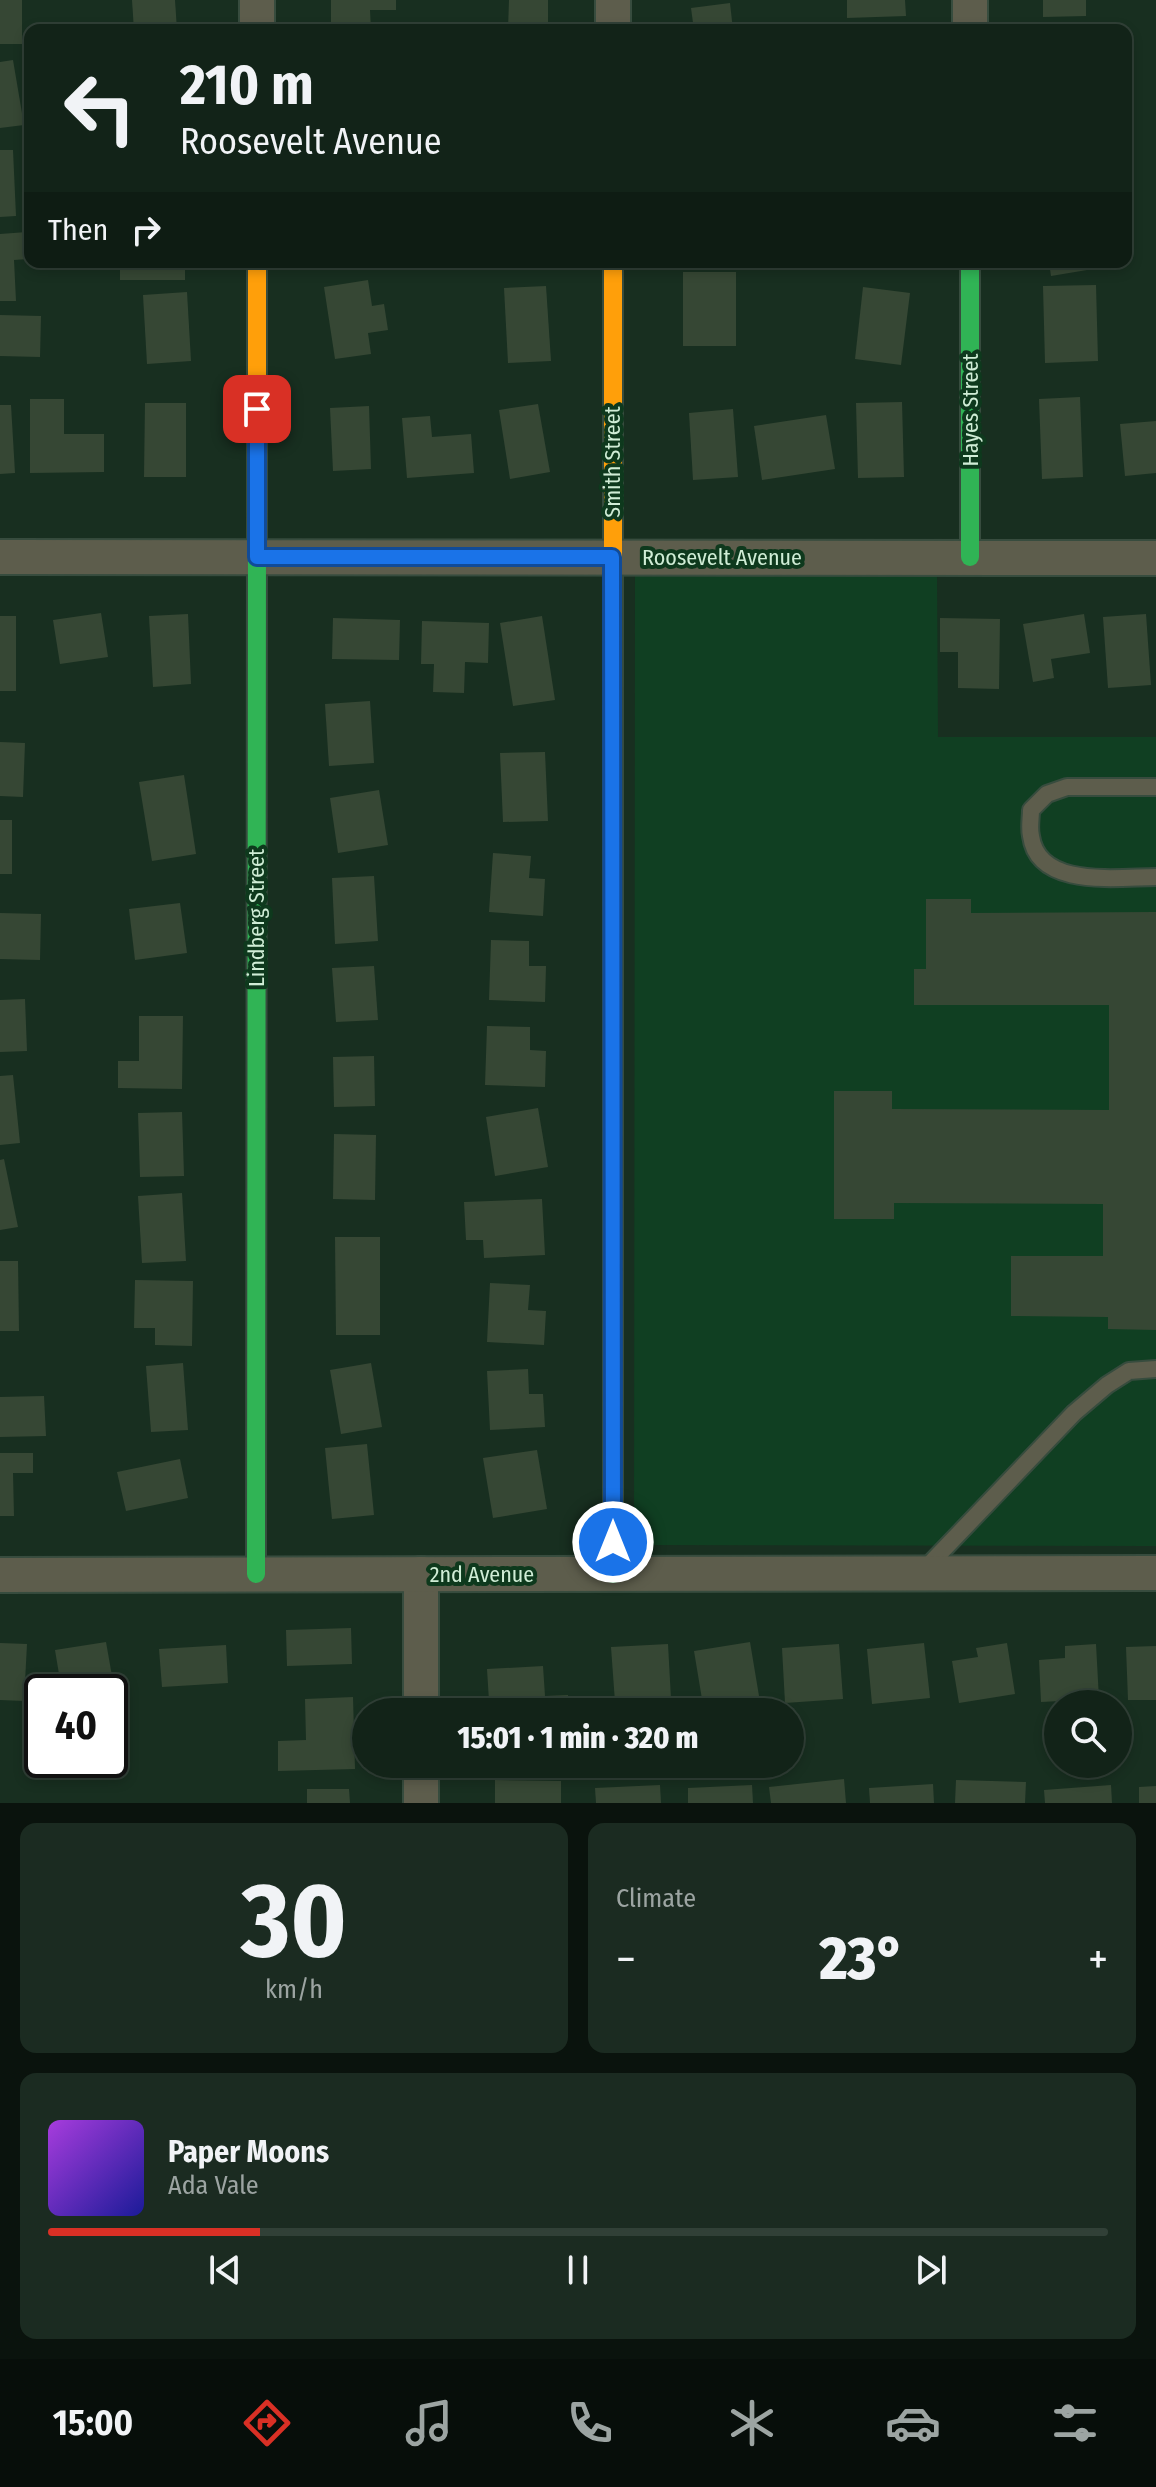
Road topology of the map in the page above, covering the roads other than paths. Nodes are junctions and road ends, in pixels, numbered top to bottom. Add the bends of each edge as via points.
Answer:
1 (257, 0) edge
2 (613, 0) edge
3 (970, 0) edge
4 (257, 24) edge
5 (613, 24) edge
6 (970, 24) edge
7 (257, 268) edge
8 (613, 268) edge
9 (970, 268) edge
10 (0, 557) edge
11 (257, 557) junction
12 (612, 557) junction
13 (970, 557) junction
14 (1156, 558) edge
15 (1156, 787) edge
16 (1156, 877) edge
17 (1156, 1369) edge
18 (921, 1573) junction
19 (1156, 1573) edge
20 (256, 1574) junction
21 (421, 1574) junction
22 (613, 1574) junction
23 (0, 1575) edge
24 (421, 1698) edge
25 (421, 1778) edge
26 (421, 1803) edge

1 - 4 street
2 - 5 street
3 - 6 street
7 - 11 street, Lindberg Street
8 - 12 street, Smith Street
9 - 13 street, Hayes Street
10 - 11 street, Roosevelt Avenue
11 - 12 street, Roosevelt Avenue
11 - 20 street, Lindberg Street
12 - 13 street, Roosevelt Avenue
12 - 22 street, Smith Street
13 - 14 street, Roosevelt Avenue
15 - 16 lane via 1067,787 1047,794 1031,810 1030,838 1056,870 1076,877
17 - 18 lane via 1129,1371 1074,1413
18 - 19 street, 2nd Avenue
18 - 22 street, 2nd Avenue
20 - 21 street, 2nd Avenue
20 - 23 street, 2nd Avenue
21 - 22 street, 2nd Avenue
21 - 24 street
25 - 26 street

